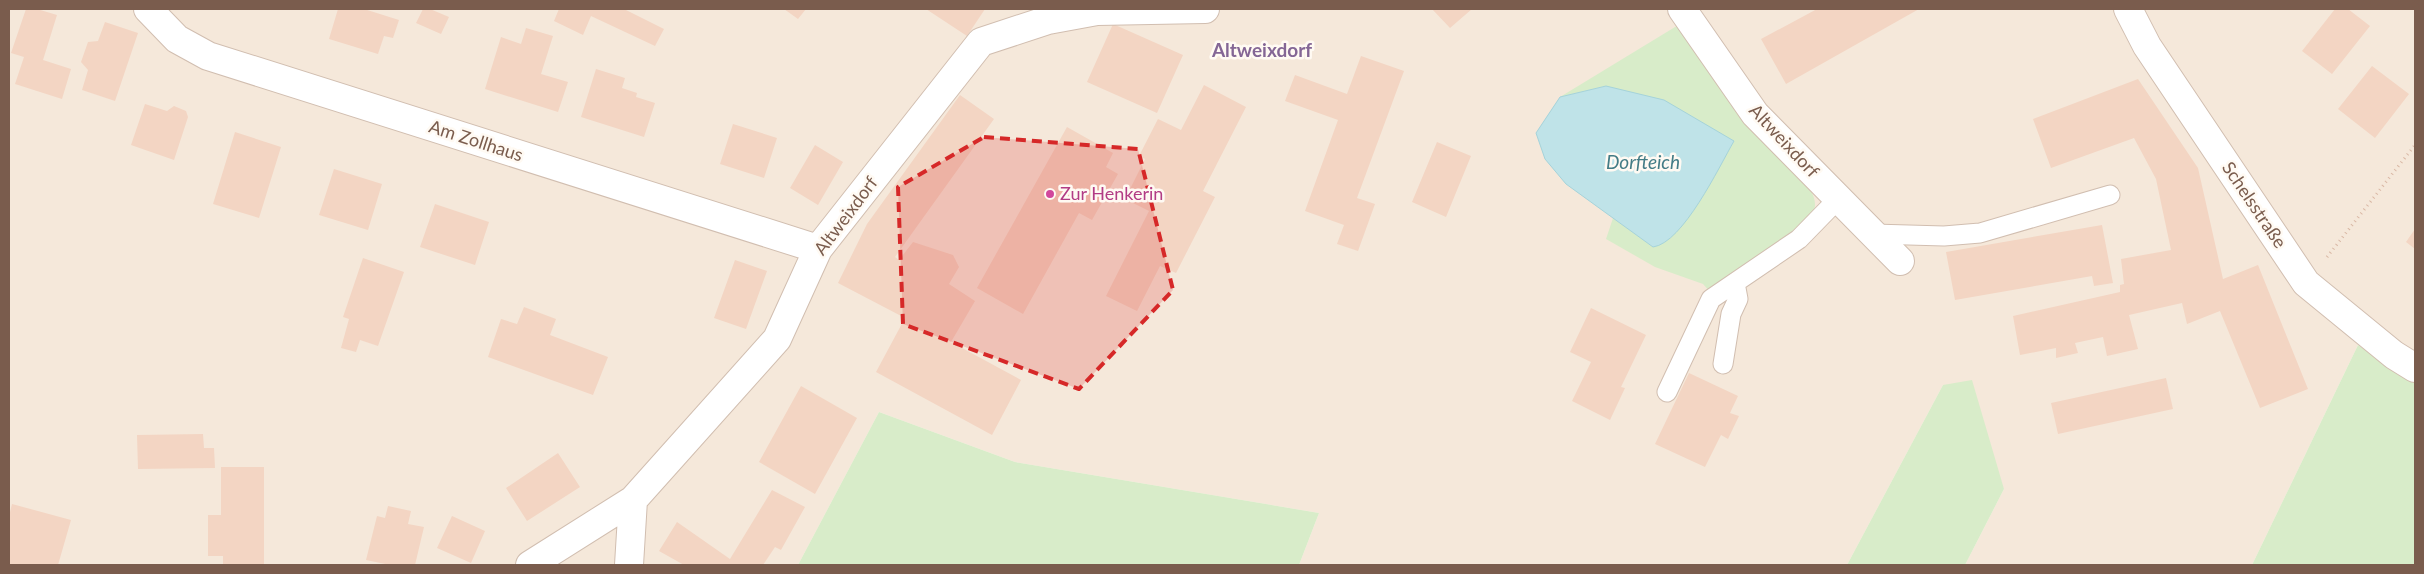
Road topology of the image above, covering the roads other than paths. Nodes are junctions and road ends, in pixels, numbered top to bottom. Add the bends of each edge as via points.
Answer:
1 (148, 9) edge
2 (1206, 9) edge
3 (1682, 9) edge
4 (2128, 9) edge
5 (2110, 195) dead end
6 (1838, 198) junction
7 (1873, 234) junction
8 (818, 249) junction
9 (1900, 261) dead end
10 (1735, 283) junction
11 (1723, 364) dead end
12 (2415, 368) edge
13 (1667, 392) dead end
14 (633, 500) junction
15 (530, 565) edge
16 (629, 565) edge

1 - 8 street, Am Zollhaus via 177,40 208,56
2 - 8 street, Altweixdorf via 1096,11 1048,20 981,42
3 - 6 street, Altweixdorf via 1755,114
4 - 12 street, Schelsstraße via 2147,46 2306,284 2394,355
5 - 7 lane via 1980,233 1944,236
6 - 7 street, Altweixdorf
6 - 10 lane via 1799,239
7 - 9 street, Altweixdorf
8 - 14 street, Altweixdorf via 777,339
10 - 11 lane via 1738,299 1731,314
10 - 13 lane via 1711,299
14 - 15 street, Altweixdorf
14 - 16 street

